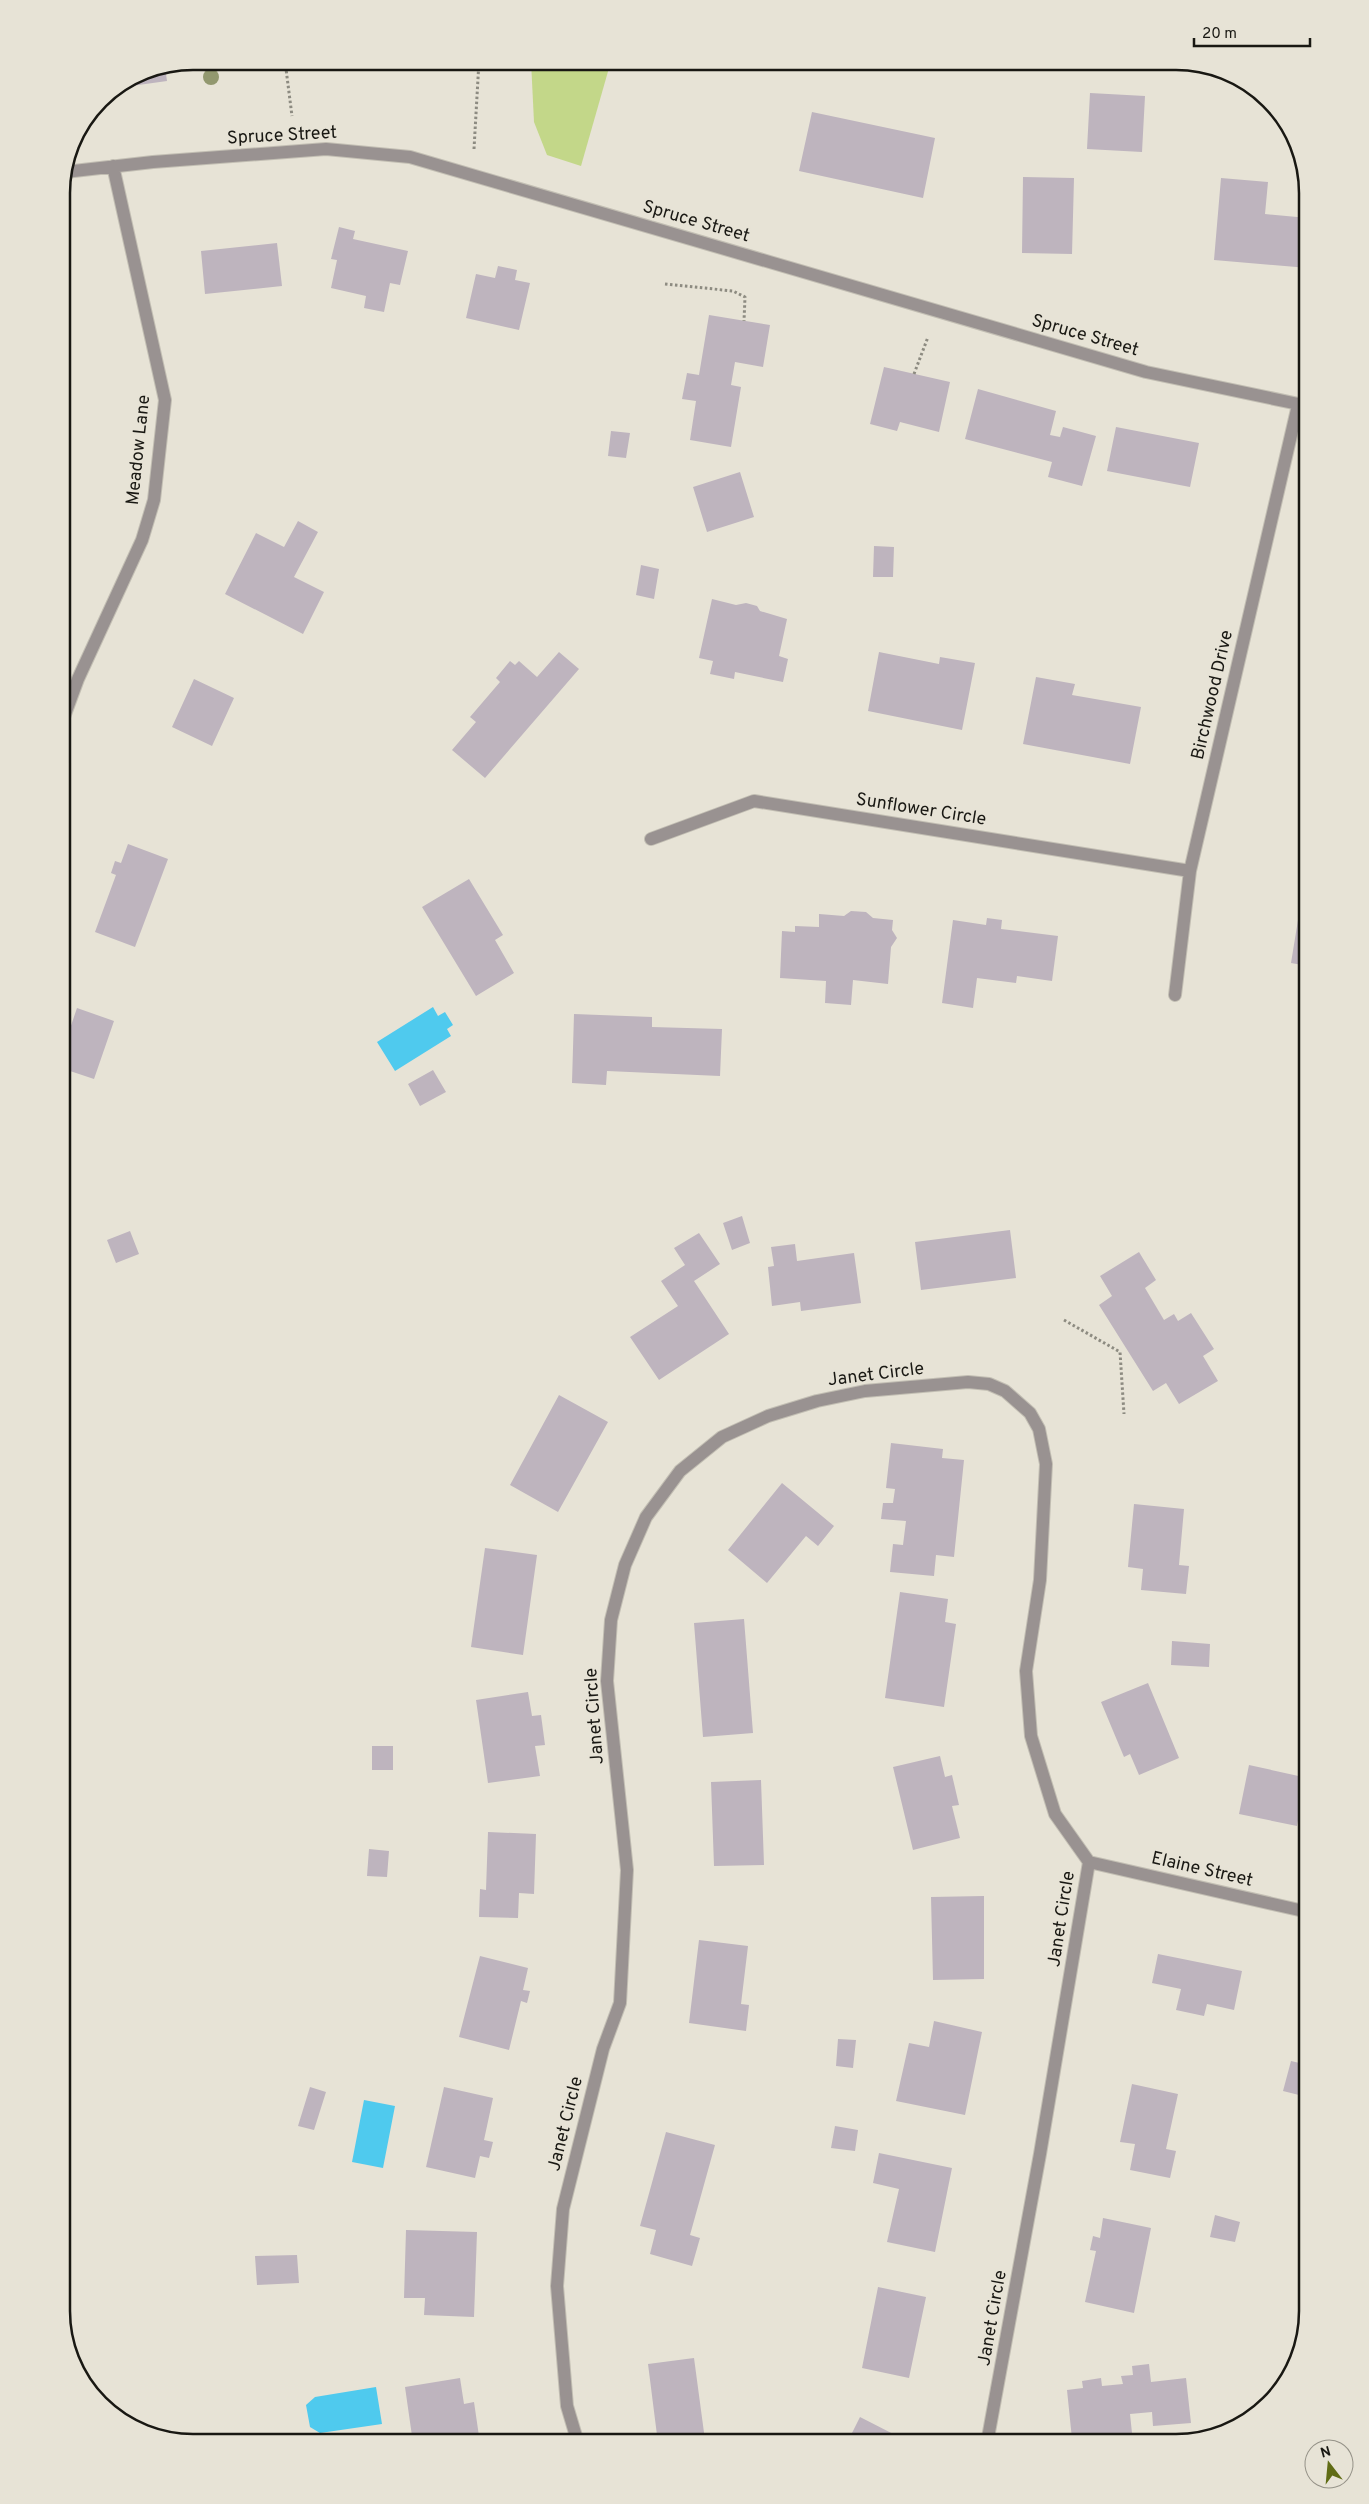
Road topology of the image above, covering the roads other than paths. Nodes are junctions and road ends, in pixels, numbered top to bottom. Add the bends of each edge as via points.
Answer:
1 (113, 166) junction
2 (72, 171) edge
3 (1299, 404) edge
4 (1299, 421) edge
5 (70, 702) edge
6 (651, 839) dead end
7 (1190, 871) junction
8 (1175, 995) dead end
9 (1089, 1862) junction
10 (1299, 1910) edge
11 (575, 2434) edge
12 (989, 2434) edge

1 - 2 street, Spruce Street
1 - 3 street, Spruce Street via 326,149 410,156 1146,372
1 - 5 street, Meadow Lane via 165,400 154,500 142,540
4 - 7 street, Birchwood Drive
6 - 7 street, Sunflower Circle via 754,801
7 - 8 street, Birchwood Drive
9 - 10 street, Elaine Street
9 - 11 street, Janet Circle via 1055,1814 1031,1736 1026,1671 1040,1580 1046,1464 1038,1429 1030,1414 1005,1391 989,1384 968,1382 865,1391 768,1416 722,1437 680,1471 646,1517 625,1565 611,1620 607,1681 627,1870 620,2003 603,2049 563,2209 557,2286 567,2406
9 - 12 street, Janet Circle

